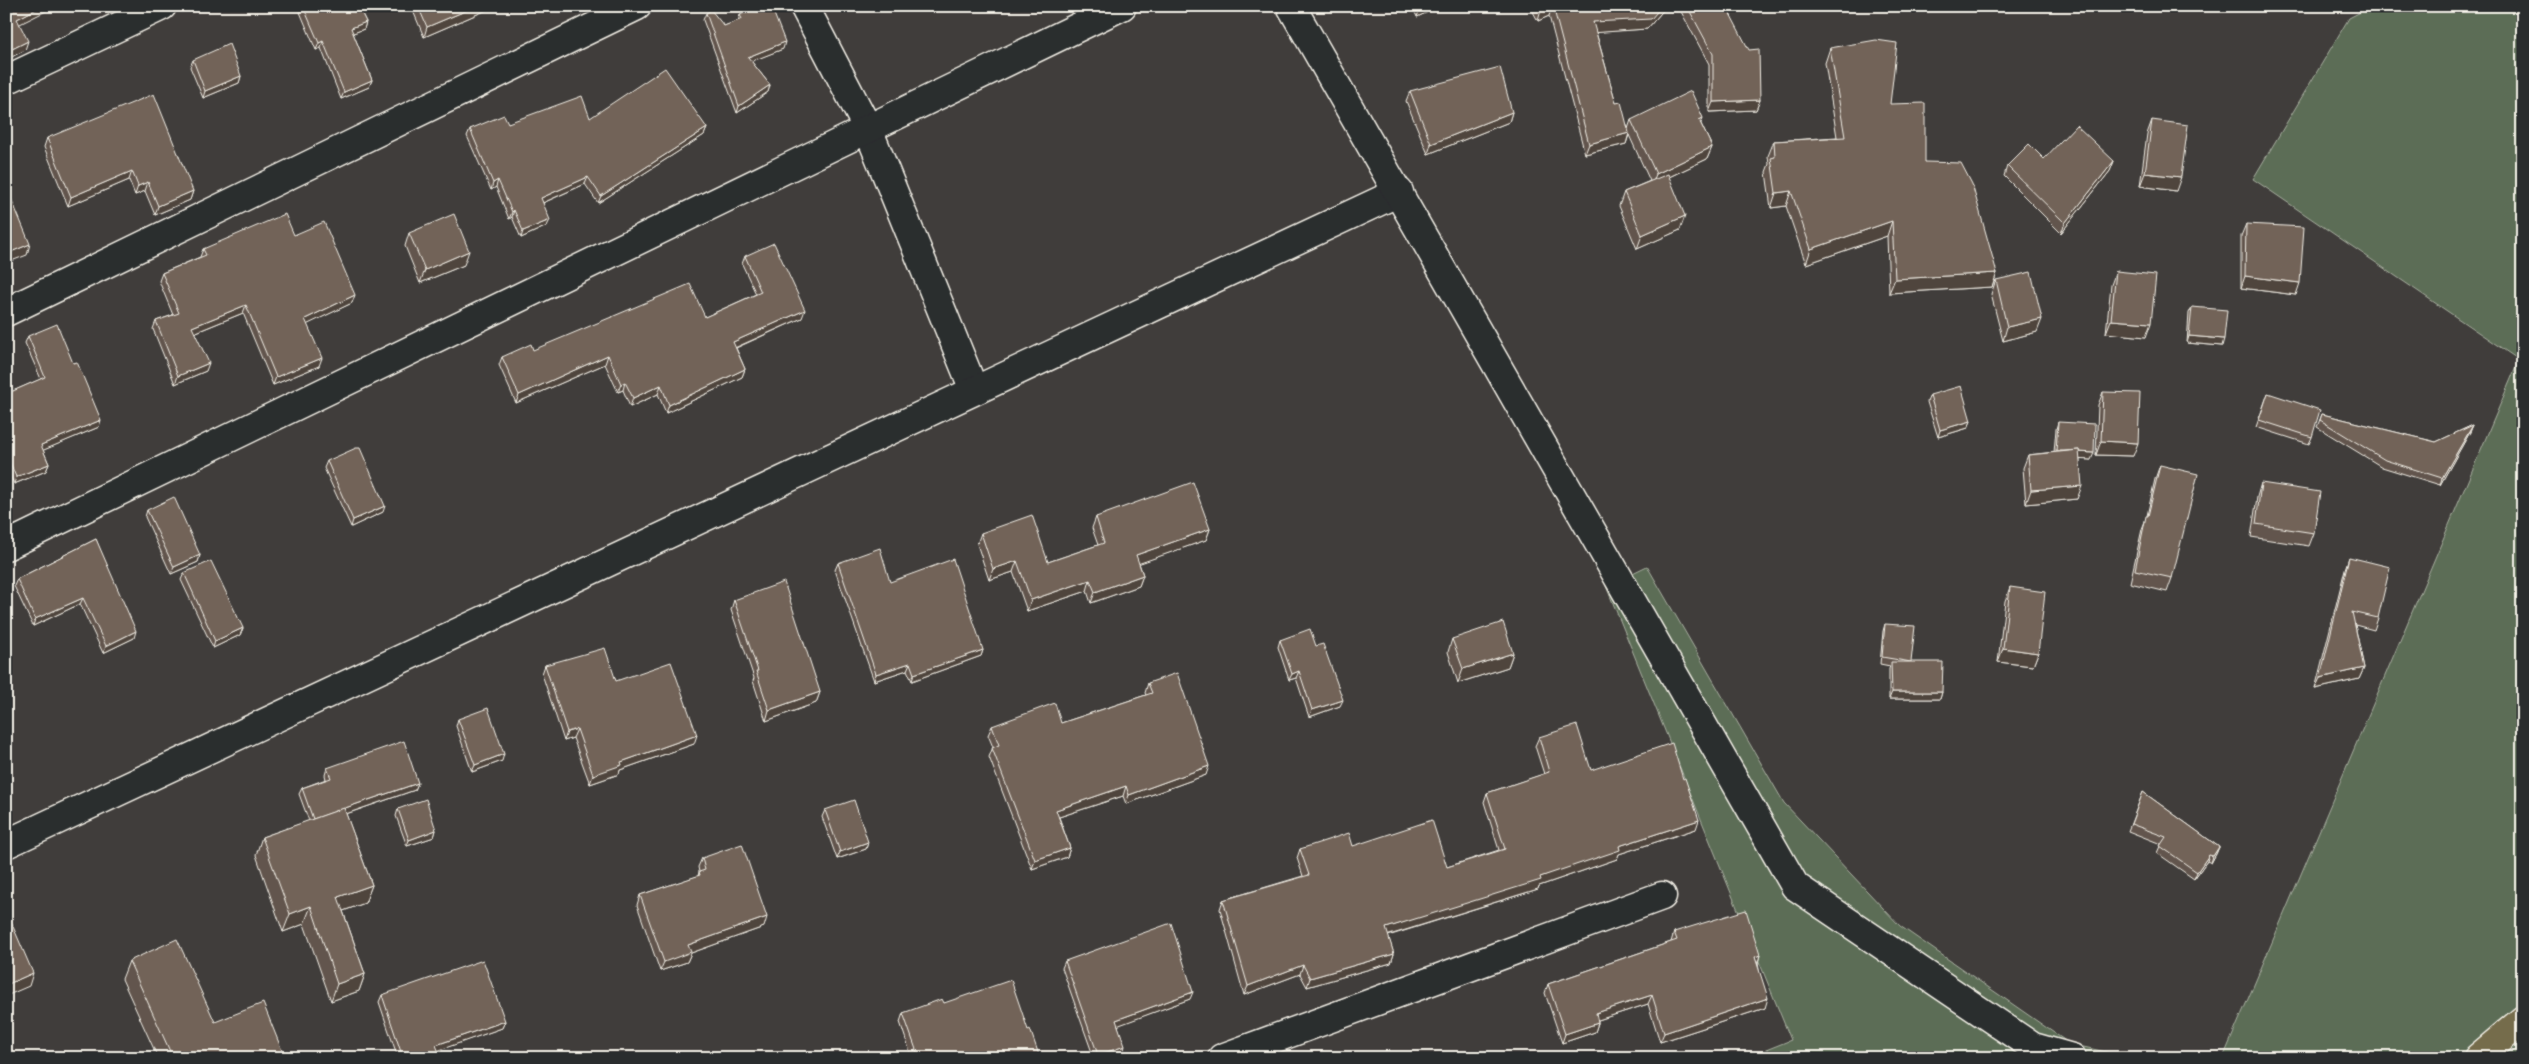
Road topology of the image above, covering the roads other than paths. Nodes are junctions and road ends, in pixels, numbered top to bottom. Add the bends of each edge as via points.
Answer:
1 (162, 6) edge
2 (637, 6) edge
3 (804, 6) edge
4 (1122, 6) edge
5 (1295, 7) edge
6 (6, 80) edge
7 (868, 129) junction
8 (1398, 192) junction
9 (6, 312) edge
10 (974, 390) junction
11 (6, 546) edge
12 (6, 844) edge
13 (1662, 896) dead end
14 (2523, 1020) edge
15 (1222, 1058) edge
16 (2072, 1058) edge
17 (2478, 1058) edge

1 - 6 street
2 - 9 street
3 - 7 street
4 - 7 street
5 - 8 street
7 - 10 street
7 - 11 street
8 - 10 street
8 - 16 street via 1795,886 2033,1047
10 - 12 street
13 - 15 street
14 - 17 main road

